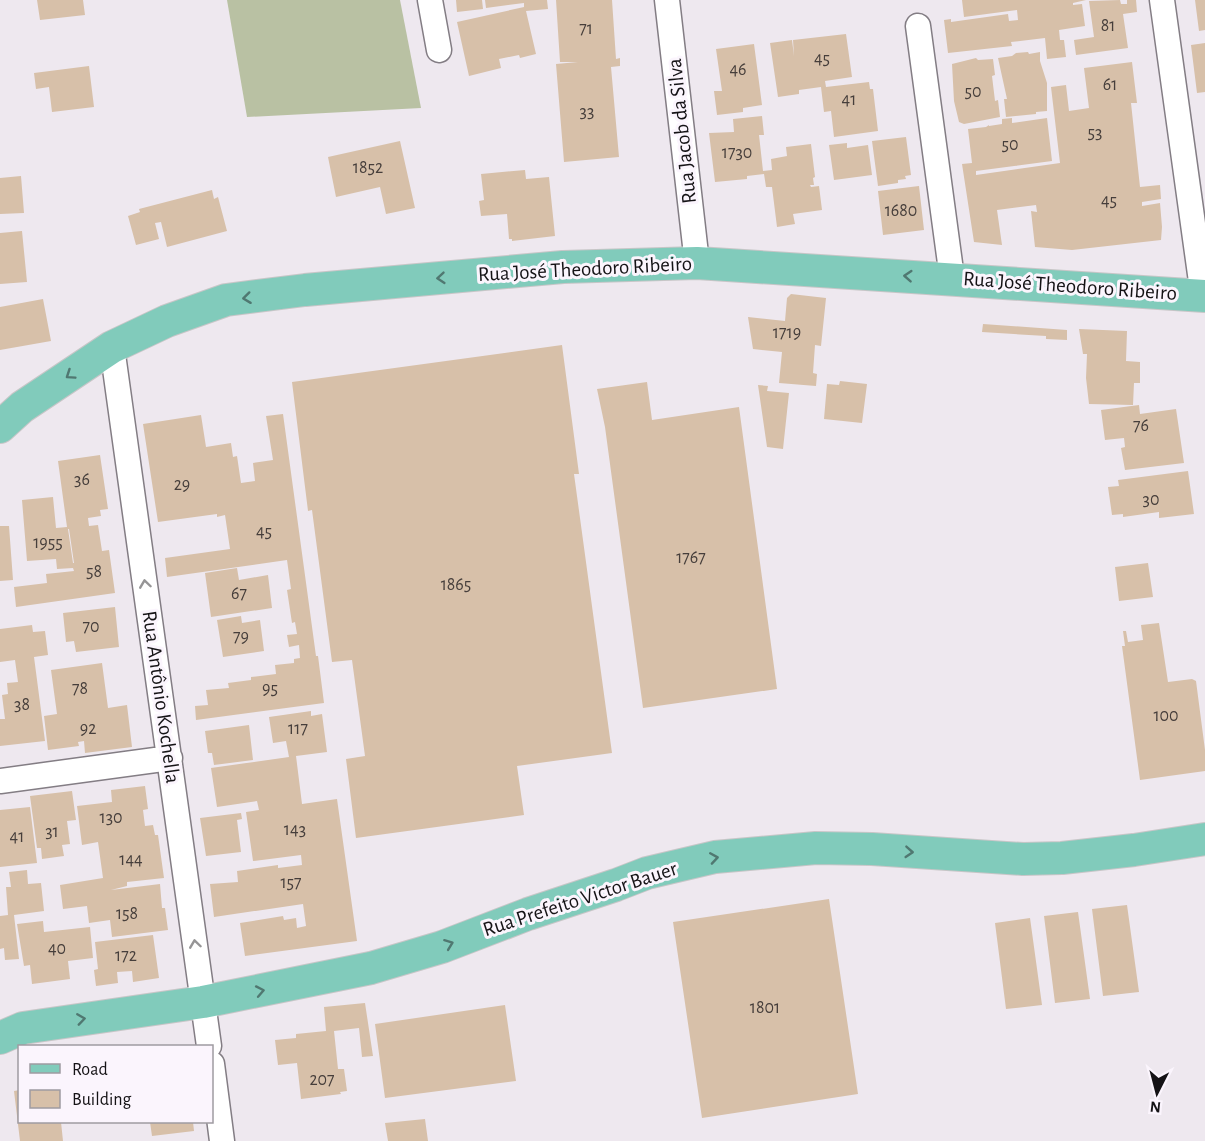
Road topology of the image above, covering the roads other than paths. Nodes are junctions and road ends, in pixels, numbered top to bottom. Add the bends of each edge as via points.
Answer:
1 (430, 0) edge
2 (667, 0) edge
3 (1162, 0) edge
4 (918, 26) dead end
5 (439, 50) dead end
6 (1198, 201) edge
7 (697, 263) junction
8 (952, 279) junction
9 (1204, 300) edge
10 (112, 347) junction
11 (0, 427) edge
12 (170, 758) junction
13 (0, 781) edge
14 (1201, 842) edge
15 (203, 1002) junction
16 (8, 1031) edge
17 (209, 1045) edge
18 (213, 1072) edge
19 (222, 1141) edge

1 - 5 street
2 - 7 street, Rua Jacob da Silva
3 - 6 street
4 - 8 street
6 - 9 street
8 -> 7 main road, Rua José Theodoro Ribeiro
7 -> 10 main road, Rua José Theodoro Ribeiro via 563,267 226,300 167,321
8 - 9 main road, Rua José Theodoro Ribeiro
10 -> 11 main road, Rua José Theodoro Ribeiro via 22,407
12 -> 10 street, Rua Antônio Kochella
12 - 13 street
15 -> 12 street, Rua Antônio Kochella
15 -> 14 main road, Rua Prefeito Victor Bauer via 371,968 442,947 647,873 715,857 816,848 1033,859
16 -> 15 main road, Rua Prefeito Victor Bauer
15 - 17 street, Rua Antônio Kochella
18 - 19 street

